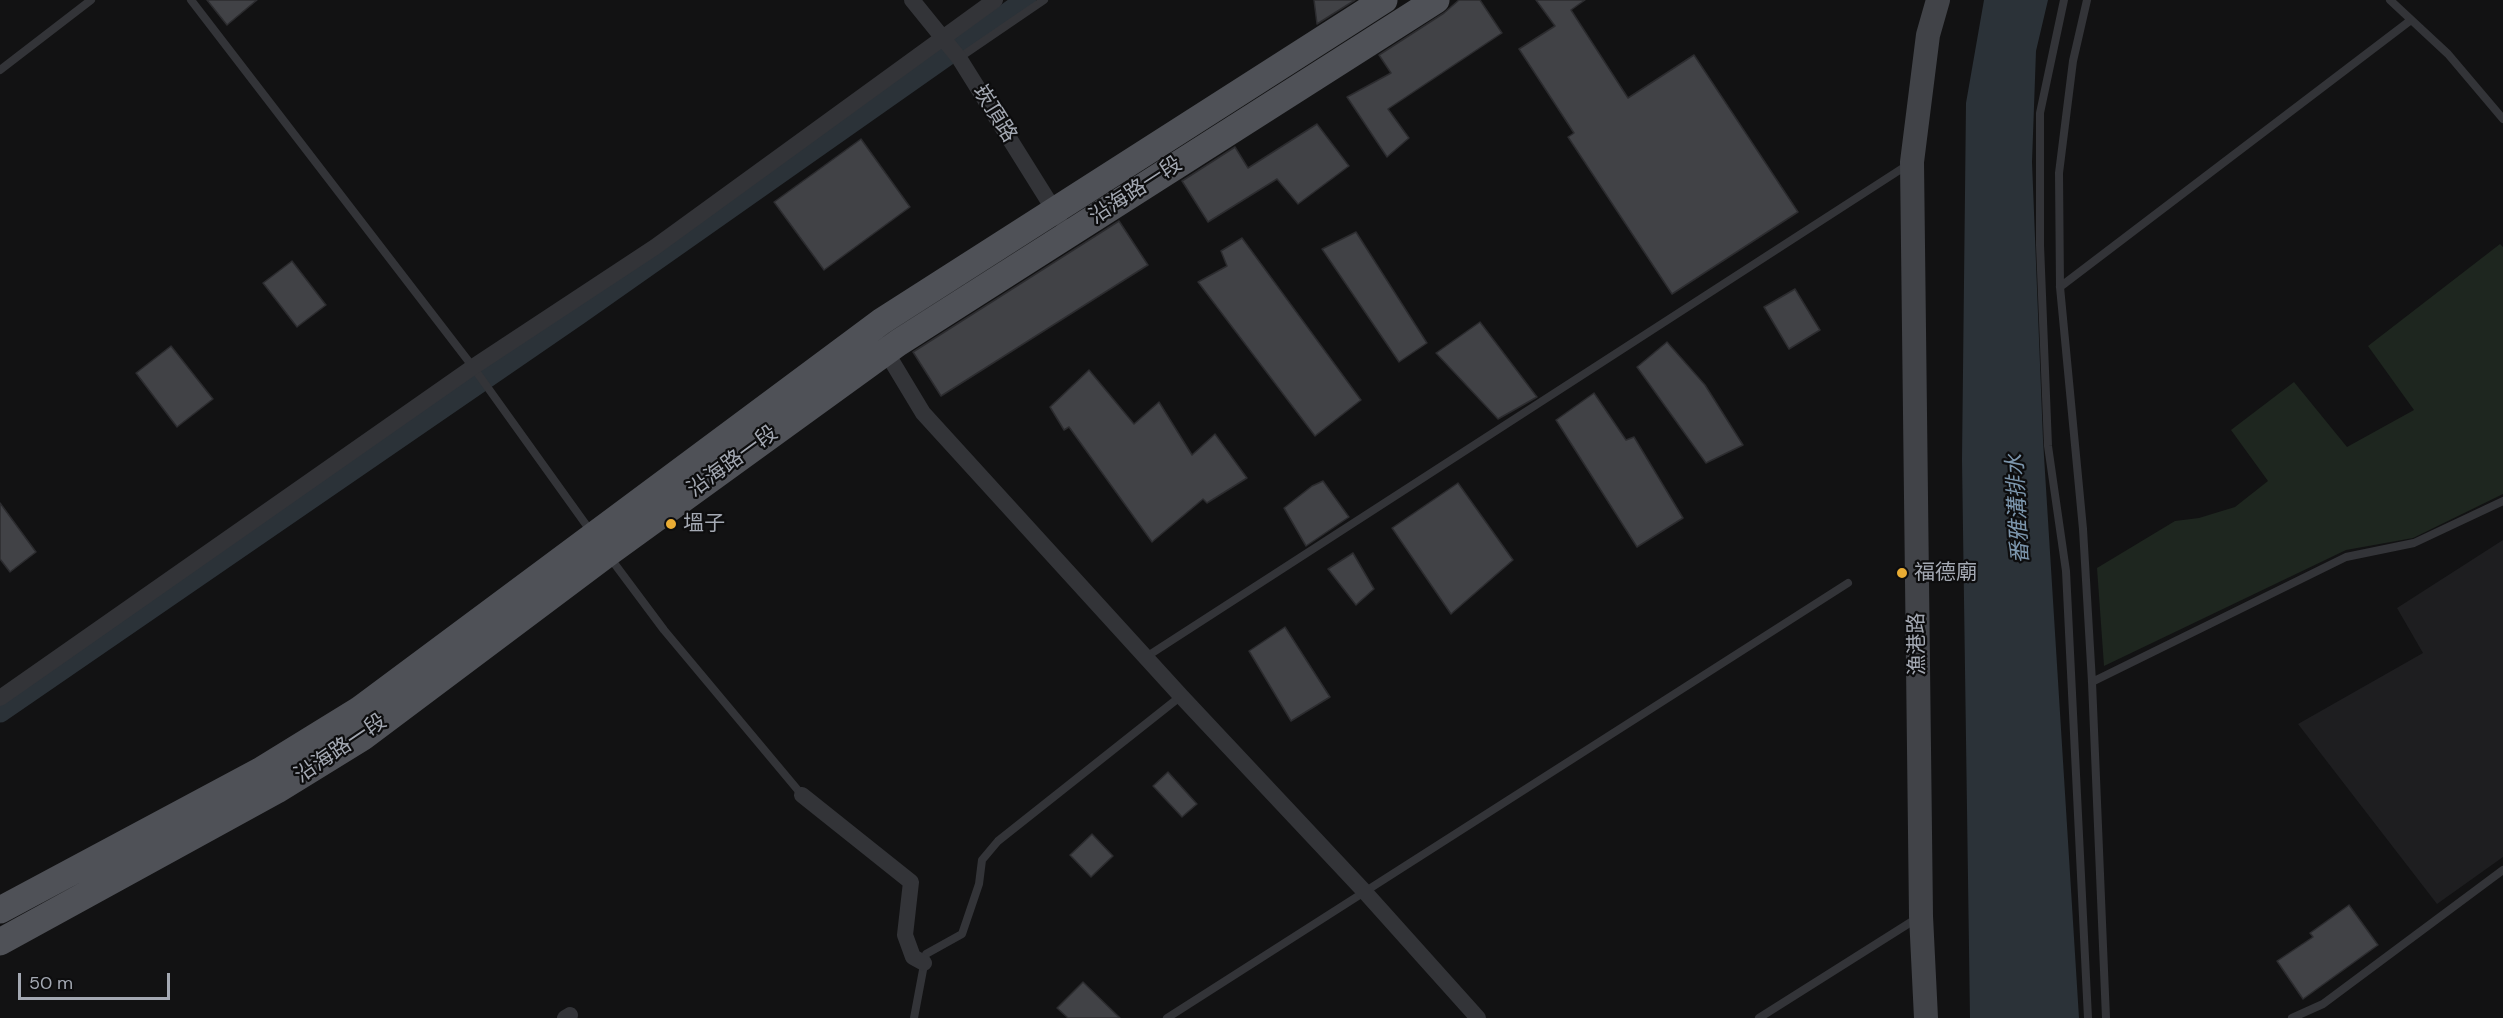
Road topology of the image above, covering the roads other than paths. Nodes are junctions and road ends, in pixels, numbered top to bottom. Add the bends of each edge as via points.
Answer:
1 (91, 0) edge
2 (191, 0) edge
3 (912, 0) edge
4 (995, 0) edge
5 (1044, 0) edge
6 (1436, 0) edge
7 (1938, 0) edge
8 (2064, 0) edge
9 (2087, 0) edge
10 (2390, 0) edge
11 (1377, 5) edge
12 (2411, 20) junction
13 (1383, 34) junction
14 (942, 37) junction
15 (959, 58) junction
16 (0, 70) edge
17 (2503, 119) edge
18 (1912, 162) junction
19 (1062, 223) junction
20 (2060, 287) junction
21 (871, 330) junction
22 (887, 351) junction
23 (472, 367) junction
24 (2503, 501) edge
25 (601, 545) junction
26 (1848, 583) dead end
27 (1146, 657) junction
28 (2092, 682) junction
29 (1181, 696) junction
30 (0, 698) edge
31 (802, 795) joint
32 (2503, 870) edge
33 (1364, 891) junction
34 (0, 910) edge
35 (1921, 916) junction
36 (0, 942) edge
37 (924, 963) junction
38 (914, 1018) edge
39 (1167, 1018) edge
40 (1478, 1018) edge
41 (1759, 1018) edge
42 (1926, 1018) edge
43 (2088, 1018) edge
44 (2106, 1018) edge
45 (2292, 1018) edge

1 - 16 lane
2 - 23 lane
3 - 14 street, 崁頂路
4 - 14 street
5 - 15 lane
6 - 13 main road, 沿海路一段
7 - 18 street, 漁港路 via 1928,35
8 - 43 lane via 2040,113 2040,244 2048,446 2066,571
9 - 20 lane via 2073,61 2059,173
10 - 12 lane
11 - 13 main road
11 - 19 main road, 沿海路一段
12 - 17 lane via 2448,54
12 - 20 lane
13 - 19 main road, 沿海路一段
14 - 15 street, 崁頂路
14 - 23 street via 655,247
15 - 19 street, 崁頂路
18 - 27 lane
18 - 35 street, 漁港路
19 - 21 main road, 沿海路一段
19 - 22 main road, 沿海路一段
20 - 28 lane via 2083,529
21 - 22 street
21 - 25 main road, 沿海路一段
22 - 25 main road, 沿海路一段
22 - 27 street via 923,412
23 - 25 lane
23 - 30 street
24 - 28 lane via 2414,543 2346,557
25 - 31 lane via 671,638
25 - 34 main road, 沿海路一段 via 359,710 260,771
25 - 36 main road, 沿海路一段 via 363,737 267,796
26 - 33 lane
27 - 29 street
28 - 44 lane
29 - 33 street
29 - 37 lane via 998,842 982,860 979,884 962,934 926,954
31 - 37 street via 911,882 905,934 913,957
32 - 45 lane via 2323,1004
33 - 39 lane
33 - 40 street
35 - 41 lane
35 - 42 street, 漁港路
37 - 38 lane

